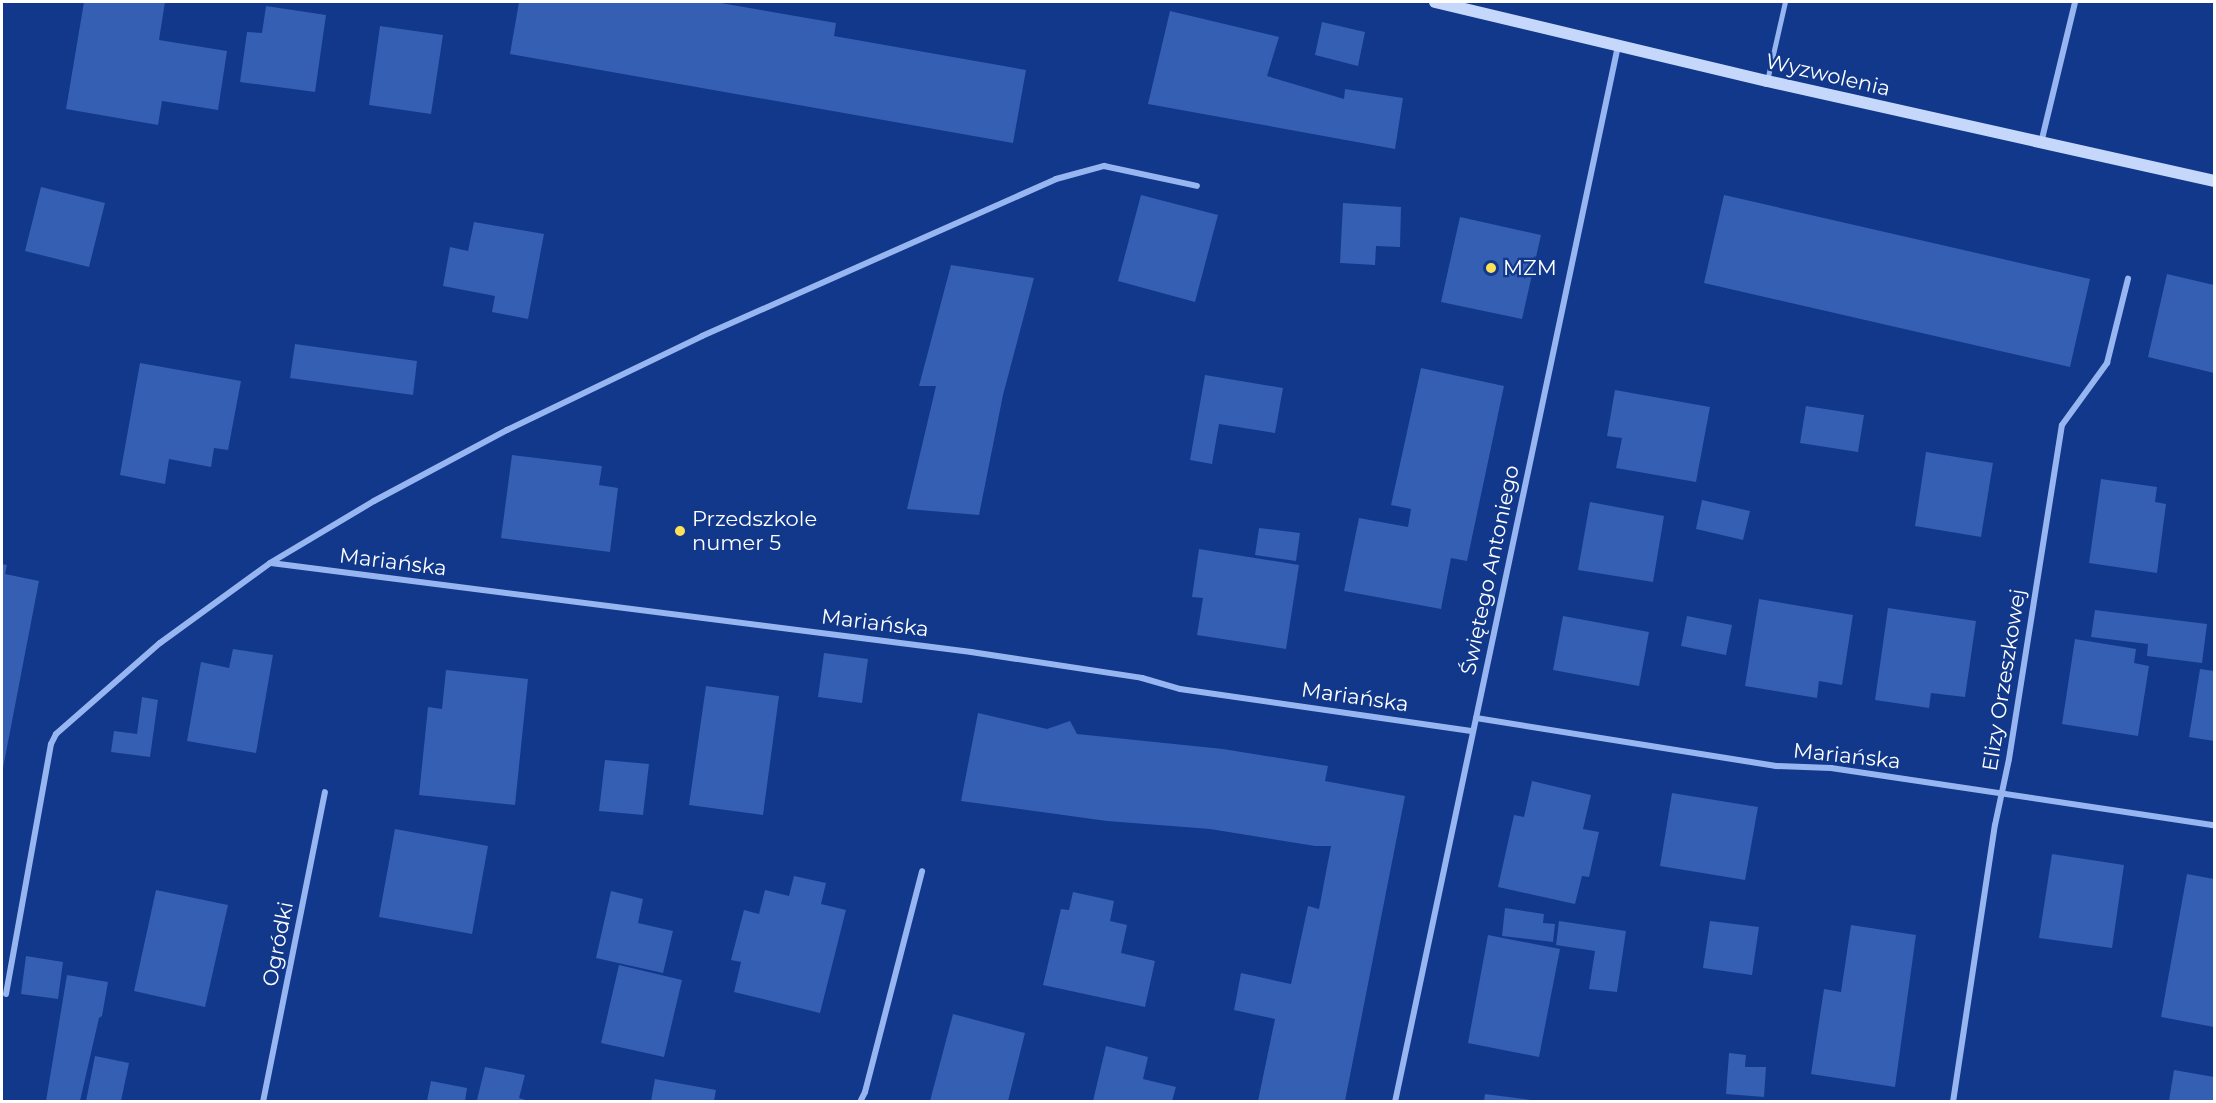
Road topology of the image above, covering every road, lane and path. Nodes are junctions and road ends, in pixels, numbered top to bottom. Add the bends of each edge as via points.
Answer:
1 (1435, 2) edge
2 (1785, 2) edge
3 (2075, 2) edge
4 (1618, 46) junction
5 (1767, 81) junction
6 (2041, 143) junction
7 (2214, 181) edge
8 (1197, 186) dead end
9 (2128, 279) dead end
10 (270, 563) junction
11 (1476, 718) junction
12 (1473, 731) junction
13 (325, 792) dead end
14 (2001, 794) junction
15 (2214, 825) edge
16 (922, 871) dead end
17 (6, 994) dead end
18 (263, 1101) edge
19 (860, 1101) edge
20 (1395, 1101) edge
21 (1953, 1101) edge

1 - 4 main road, Wyzwolenia
2 - 5 lane
3 - 6 street
4 - 5 main road, Wyzwolenia
4 - 11 street, Świętego Antoniego
5 - 6 main road, Wyzwolenia
6 - 7 main road, Wyzwolenia
8 - 10 street via 1104,166 1056,179 702,336 507,430 374,501
9 - 14 street, Elizy Orzeszkowej via 2107,363 2062,425
10 - 12 street, Mariańska via 970,652 1142,678 1180,689
10 - 17 street via 160,643 56,734 51,744
11 - 12 street, Świętego Antoniego
11 - 14 street, Mariańska via 1776,766 1831,768
12 - 20 street, Świętego Antoniego
13 - 18 street, Ogródki
14 - 15 street, Mariańska
14 - 21 street, Elizy Orzeszkowej
16 - 19 street

